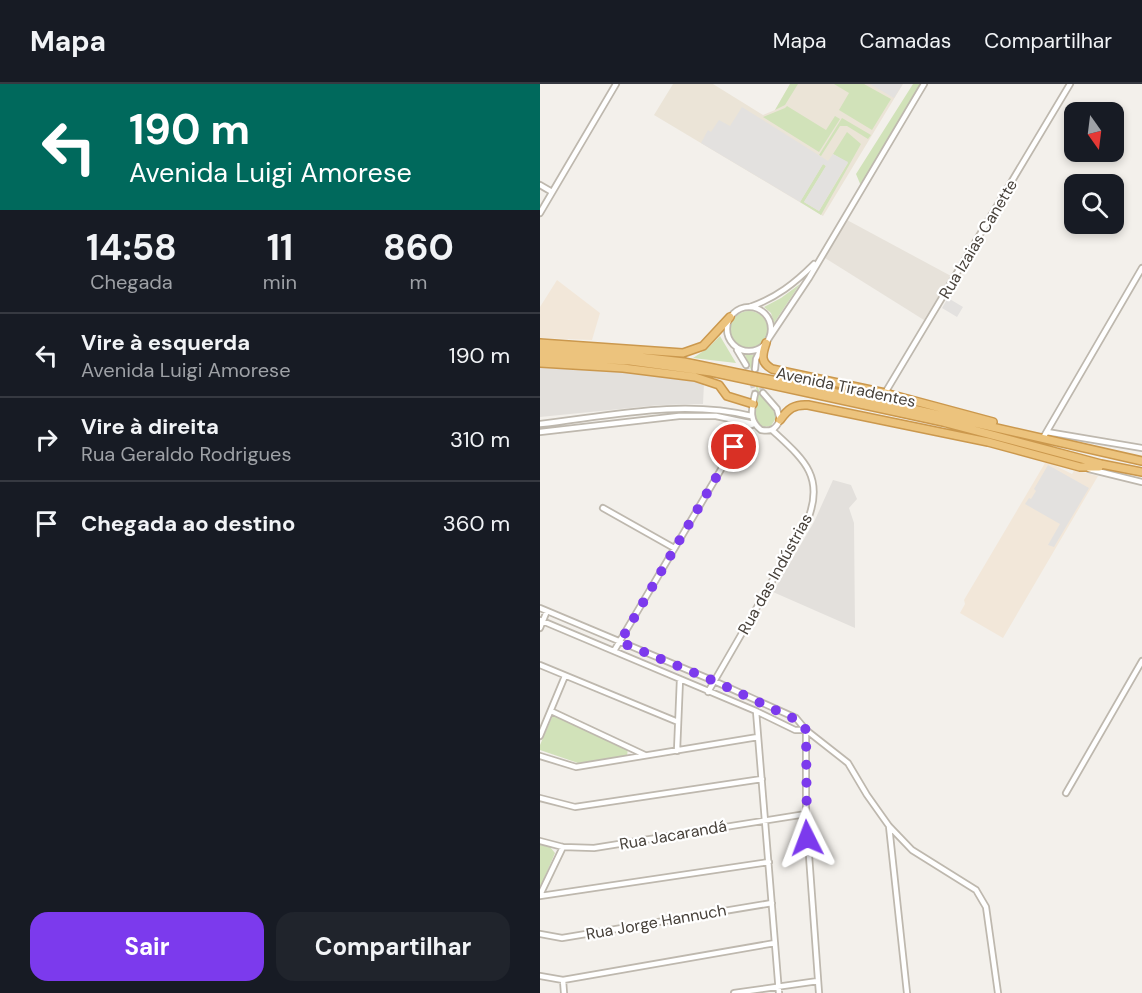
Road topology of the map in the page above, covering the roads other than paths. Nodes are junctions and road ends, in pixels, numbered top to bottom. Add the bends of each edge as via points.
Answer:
1 (616, 84) edge
2 (924, 84) edge
3 (1070, 84) edge
4 (540, 185) edge
5 (552, 192) junction
6 (540, 213) edge
7 (820, 257) junction
8 (1142, 268) edge
9 (750, 307) junction
10 (730, 317) junction
11 (540, 343) edge
12 (766, 343) junction
13 (735, 347) junction
14 (540, 350) edge
15 (540, 357) edge
16 (540, 363) edge
17 (746, 365) tunnel mouth
18 (754, 369) tunnel mouth
19 (763, 393) tunnel mouth
20 (885, 393) junction
21 (755, 394) tunnel mouth
22 (727, 396) junction
23 (753, 405) junction
24 (676, 409) junction
25 (723, 410) junction
26 (673, 416) junction
27 (752, 416) junction
28 (780, 420) junction
29 (943, 422) junction
30 (540, 424) edge
31 (754, 424) junction
32 (772, 430) junction
33 (1018, 431) junction
34 (540, 432) edge
35 (1045, 435) junction
36 (988, 442) junction
37 (1142, 448) edge
38 (1142, 461) edge
39 (1080, 467) junction
40 (1117, 467) junction
41 (1142, 472) edge
42 (1142, 482) edge
43 (603, 508) dead end
44 (674, 548) junction
45 (540, 608) edge
46 (547, 611) junction
47 (541, 621) edge
48 (540, 628) edge
49 (620, 642) junction
50 (614, 651) junction
51 (1142, 661) edge
52 (540, 665) edge
53 (566, 676) junction
54 (680, 679) junction
55 (714, 681) junction
56 (708, 692) junction
57 (551, 711) junction
58 (756, 711) junction
59 (678, 722) junction
60 (806, 730) junction
61 (540, 736) edge
62 (758, 737) junction
63 (631, 748) junction
64 (676, 751) junction
65 (645, 755) junction
66 (540, 756) edge
67 (630, 758) junction
68 (762, 779) junction
69 (1066, 793) dead end
70 (540, 798) edge
71 (806, 814) junction
72 (765, 819) junction
73 (889, 826) junction
74 (540, 841) edge
75 (562, 847) junction
76 (769, 862) junction
77 (540, 895) edge
78 (772, 903) junction
79 (540, 934) edge
80 (775, 943) junction
81 (540, 976) edge
82 (563, 980) junction
83 (818, 981) junction
84 (779, 986) junction
85 (564, 993) edge
86 (734, 993) edge
87 (779, 993) edge
88 (819, 993) edge
89 (908, 993) edge
90 (998, 993) edge

1 - 5 street
2 - 7 street
3 - 20 street, Rua Izaias Canette
4 - 5 street
5 - 6 street
7 - 9 street via 784,291
7 - 12 street
8 - 35 street
9 - 10 street via 739,309
9 - 12 street via 768,318 771,326
10 - 11 highway via 703,346 683,353
10 - 13 street via 727,333
12 - 13 street via 748,352
12 - 18 street
12 - 20 highway via 762,359 772,369
13 - 17 street
14 - 33 highway, Avenida Tiradentes via 684,362
15 - 29 highway, Avenida Tiradentes via 665,365
16 - 22 highway via 695,377 719,385
19 - 28 street via 777,409
20 - 33 highway
21 - 23 street
22 - 23 highway
22 - 25 street
23 - 27 street
24 - 25 street
24 - 26 street
24 - 30 street
25 - 27 street
26 - 31 street via 716,416
26 - 34 street
27 - 31 street
28 - 32 street
28 - 36 highway via 790,408 801,404
29 - 36 highway
29 - 40 highway, Avenida Tiradentes
31 - 32 street via 761,430
31 - 44 street via 746,427
32 - 55 street, Rua das Indústrias via 808,466 814,504
33 - 35 highway, Avenida Tiradentes
35 - 37 street
35 - 38 highway, Avenida Tiradentes
36 - 39 highway
39 - 40 highway
39 - 42 street
40 - 41 highway, Avenida Tiradentes
43 - 44 street
44 - 49 street
45 - 46 street
46 - 47 street
46 - 49 street
47 - 48 street
47 - 50 street
49 - 50 street
49 - 55 street
50 - 54 street
51 - 69 street
52 - 53 street
53 - 57 street
53 - 59 street
54 - 56 street
54 - 59 street
55 - 56 street, Rua das Indústrias
55 - 60 street via 796,718
56 - 58 street
57 - 61 street
57 - 63 street
58 - 60 street via 795,730
58 - 62 street
59 - 64 street
60 - 71 street
60 - 73 street via 848,763
62 - 64 street
62 - 68 street
63 - 65 street
63 - 67 street
64 - 65 street
65 - 67 street
66 - 67 street via 576,767
68 - 70 street via 575,807
68 - 72 street
71 - 72 street, Rua Jacarandá
71 - 83 street
72 - 75 street, Rua Jacarandá via 594,848
72 - 76 street
73 - 89 street
73 - 90 street via 912,850 976,890 986,907
74 - 75 street, Rua Jacarandá
75 - 77 street
76 - 77 street
76 - 78 street
78 - 79 street, Rua Jorge Hannuch via 562,938
78 - 80 street
80 - 82 street
80 - 84 street
81 - 82 street
82 - 85 street
83 - 84 street
83 - 88 street
84 - 86 street
84 - 87 street

